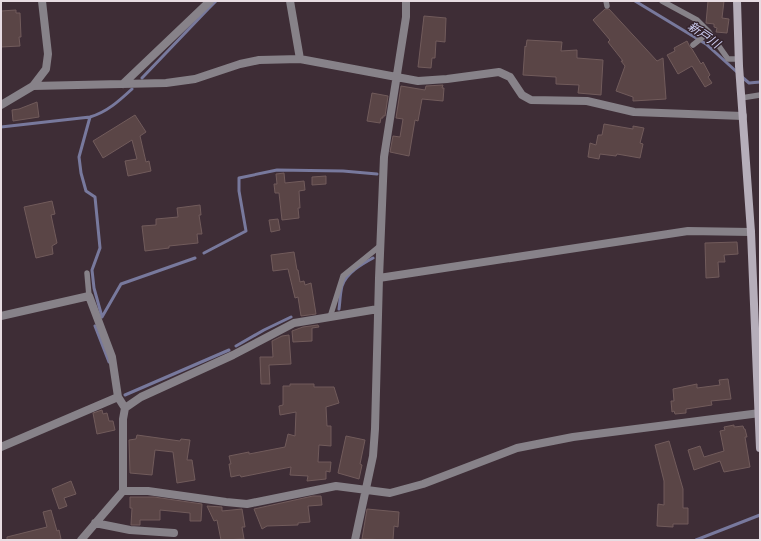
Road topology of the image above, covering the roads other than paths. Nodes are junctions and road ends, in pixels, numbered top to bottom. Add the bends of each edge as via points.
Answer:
1 (42, 1) edge
2 (210, 1) edge
3 (290, 1) edge
4 (406, 1) edge
5 (662, 1) edge
6 (737, 1) edge
7 (707, 34) junction
8 (693, 45) dead end
9 (300, 59) junction
10 (739, 62) junction
11 (397, 78) junction
12 (123, 84) junction
13 (33, 86) junction
14 (760, 95) edge
15 (742, 98) junction
16 (1, 105) edge
17 (743, 116) junction
18 (751, 232) junction
19 (380, 246) junction
20 (87, 273) dead end
21 (379, 278) junction
22 (89, 296) junction
23 (378, 309) junction
24 (1, 316) edge
25 (330, 317) junction
26 (758, 364) edge
27 (118, 397) junction
28 (125, 408) junction
29 (760, 413) edge
30 (1, 447) edge
31 (760, 448) edge
32 (123, 491) junction
33 (365, 491) junction
34 (95, 523) junction
35 (174, 533) dead end
36 (81, 540) edge
37 (355, 540) edge

1 - 13 street via 48,54 46,69
2 - 12 street
3 - 9 street
4 - 11 street
5 - 7 lane via 697,20
6 - 10 street
7 - 8 lane
7 - 10 lane via 728,59
9 - 11 street
9 - 12 street via 260,60 195,78 166,83
10 - 15 street
11 - 17 street via 418,81 447,80 500,72 510,77 522,95 531,100 587,101 634,112
11 - 19 street via 384,157
12 - 13 street
13 - 16 street
14 - 15 lane
15 - 17 street
17 - 18 street
18 - 21 street via 688,231
18 - 26 street
19 - 21 street
19 - 25 lane via 342,276
20 - 22 lane
21 - 23 street
22 - 24 street
22 - 27 street via 112,357
23 - 25 street
23 - 33 street via 375,429
25 - 28 street via 294,323 233,356 140,397
26 - 29 street
27 - 28 street
27 - 30 street
28 - 32 street
29 - 31 street
29 - 33 street via 573,437 517,448 423,484 390,493
32 - 33 street via 148,491 247,504 336,486
32 - 34 street
33 - 37 street
34 - 35 street via 130,530
34 - 36 street

